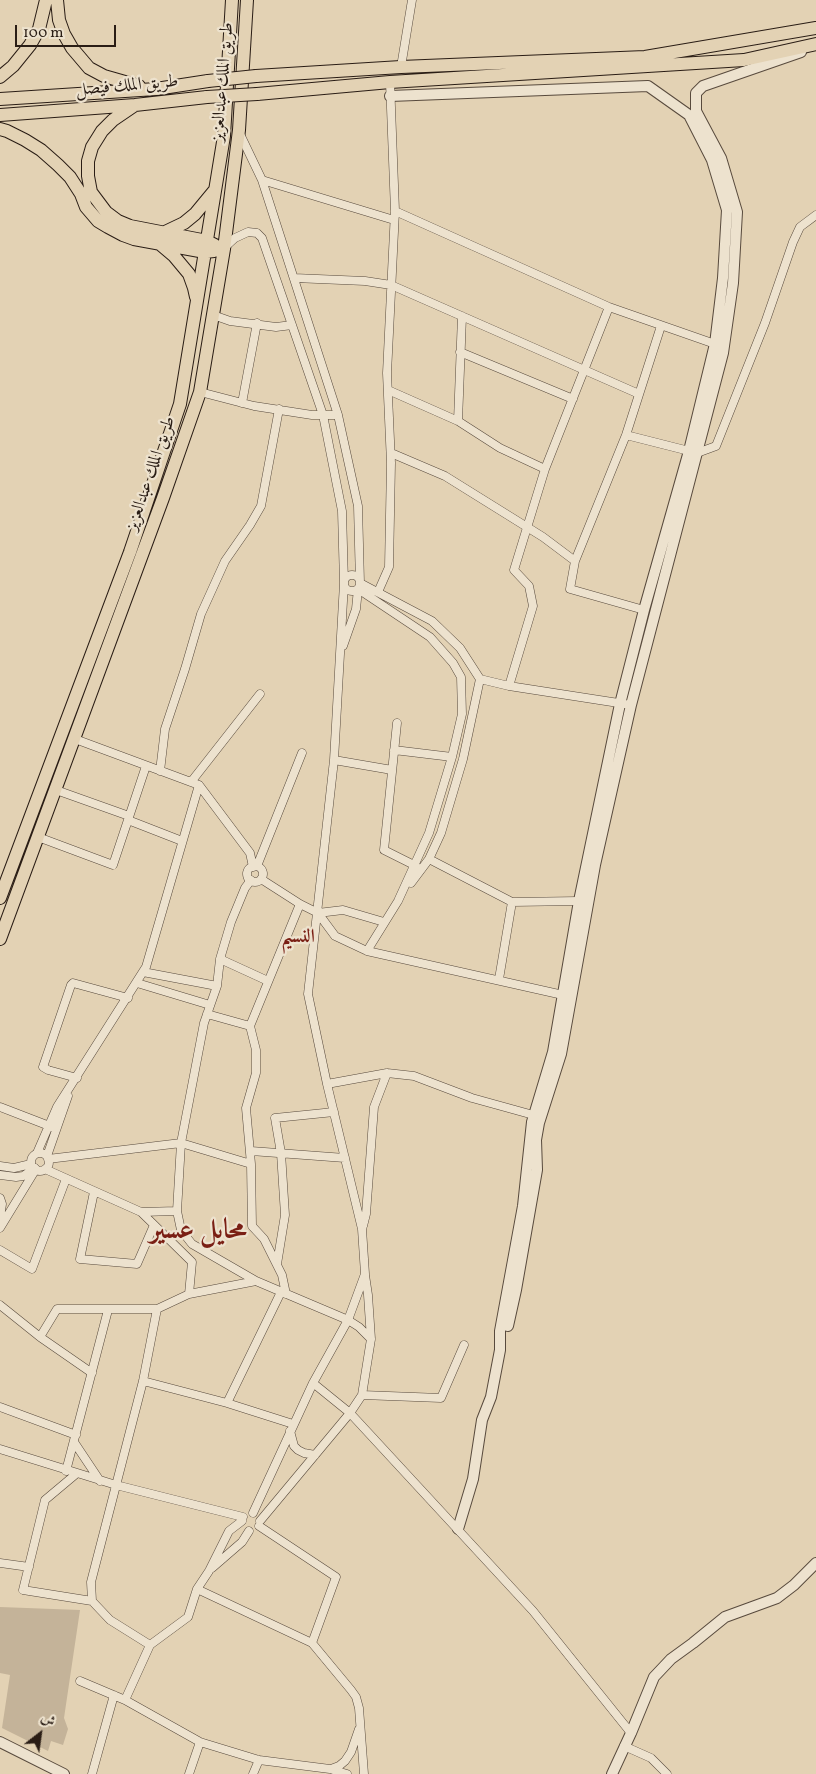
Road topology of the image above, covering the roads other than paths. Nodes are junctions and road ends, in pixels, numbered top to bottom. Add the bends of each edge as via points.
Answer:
1 (232, 0) edge
2 (248, 0) edge
3 (412, 0) edge
4 (47, 1) edge
5 (816, 28) edge
6 (816, 46) edge
7 (401, 67) junction
8 (0, 77) edge
9 (390, 82) junction
10 (156, 89) junction
11 (390, 96) junction
12 (0, 99) edge
13 (135, 105) junction
14 (0, 115) edge
15 (0, 129) edge
16 (239, 130) junction
17 (262, 180) junction
18 (216, 189) junction
19 (395, 212) junction
20 (816, 215) edge
21 (394, 220) junction
22 (161, 238) junction
23 (206, 247) junction
24 (224, 249) junction
25 (294, 278) junction
26 (391, 285) junction
27 (197, 305) junction
28 (609, 307) junction
29 (213, 315) junction
30 (462, 316) junction
31 (257, 324) junction
32 (292, 325) junction
33 (661, 326) junction
34 (715, 344) junction
35 (460, 352) junction
36 (585, 370) junction
37 (388, 390) junction
38 (200, 392) junction
39 (639, 394) junction
40 (573, 399) junction
41 (242, 403) junction
42 (279, 409) junction
43 (322, 415) junction
44 (338, 415) junction
45 (458, 421) junction
46 (626, 436) junction
47 (693, 452) junction
48 (391, 453) junction
49 (545, 469) junction
50 (527, 529) junction
51 (575, 561) junction
52 (344, 583) junction
53 (359, 586) junction
54 (378, 592) junction
55 (644, 610) junction
56 (341, 654) junction
57 (461, 677) junction
58 (480, 679) junction
59 (509, 686) junction
60 (260, 694) dead end
61 (625, 704) junction
62 (397, 723) dead end
63 (75, 739) junction
64 (394, 750) junction
65 (302, 753) dead end
66 (452, 757) junction
67 (334, 760) junction
68 (146, 766) junction
69 (392, 770) junction
70 (160, 771) junction
71 (195, 783) junction
72 (56, 790) junction
73 (129, 818) junction
74 (38, 837) junction
75 (182, 840) junction
76 (429, 859) junction
77 (255, 866) junction
78 (416, 866) junction
79 (261, 879) junction
80 (251, 880) junction
81 (0, 898) edge
82 (398, 900) junction
83 (579, 901) junction
84 (512, 902) junction
85 (300, 904) junction
86 (318, 913) junction
87 (384, 922) junction
88 (0, 938) edge
89 (367, 951) junction
90 (220, 959) junction
91 (144, 972) junction
92 (499, 979) junction
93 (268, 981) junction
94 (137, 982) junction
95 (217, 986) junction
96 (563, 994) junction
97 (128, 998) junction
98 (210, 1005) junction
99 (207, 1014) junction
100 (250, 1026) junction
101 (387, 1073) junction
102 (77, 1078) junction
103 (327, 1084) junction
104 (0, 1107) edge
105 (334, 1112) junction
106 (538, 1116) junction
107 (53, 1127) junction
108 (181, 1143) junction
109 (252, 1151) junction
110 (282, 1153) junction
111 (37, 1154) junction
112 (48, 1157) junction
113 (345, 1158) junction
114 (251, 1164) junction
115 (0, 1166) edge
116 (34, 1167) junction
117 (45, 1169) junction
118 (0, 1175) edge
119 (66, 1179) junction
120 (94, 1192) junction
121 (0, 1198) edge
122 (177, 1211) junction
123 (141, 1212) junction
124 (0, 1218) edge
125 (154, 1225) junction
126 (0, 1228) edge
127 (362, 1228) junction
128 (0, 1250) edge
129 (277, 1264) junction
130 (365, 1274) junction
131 (256, 1281) junction
132 (284, 1293) junction
133 (189, 1294) junction
134 (0, 1305) edge
135 (157, 1309) junction
136 (108, 1310) junction
137 (348, 1320) junction
138 (40, 1337) junction
139 (371, 1339) junction
140 (464, 1345) dead end
141 (92, 1373) junction
142 (143, 1381) junction
143 (313, 1383) junction
144 (362, 1395) junction
145 (227, 1403) junction
146 (0, 1408) edge
147 (350, 1413) junction
148 (292, 1427) junction
149 (75, 1439) junction
150 (0, 1450) edge
151 (315, 1455) junction
152 (66, 1471) junction
153 (76, 1474) junction
154 (100, 1481) junction
155 (116, 1485) junction
156 (253, 1513) junction
157 (243, 1519) junction
158 (259, 1524) junction
159 (458, 1529) junction
160 (249, 1531) junction
161 (0, 1563) edge
162 (816, 1563) edge
163 (29, 1566) junction
164 (209, 1571) junction
165 (197, 1589) junction
166 (92, 1601) junction
167 (312, 1643) junction
168 (150, 1644) junction
169 (80, 1682) dead end
170 (114, 1695) junction
171 (125, 1700) junction
172 (360, 1725) junction
173 (631, 1733) junction
174 (0, 1742) edge
175 (200, 1742) junction
176 (624, 1746) junction
177 (259, 1760) junction
178 (330, 1769) junction
179 (64, 1774) edge
180 (92, 1774) edge
181 (188, 1774) edge
182 (253, 1774) edge
183 (347, 1774) edge
184 (364, 1774) edge
185 (612, 1774) edge
186 (667, 1774) edge

1 - 18 main road, طريق الملك عبدالعزيز via 224,136
2 - 16 main road, طريق الملك عبدالعزيز
3 - 7 street
4 - 8 main road via 39,29 30,45
4 - 10 main road via 72,48 89,68 119,82
5 - 7 main road, طريق الملك فيصل via 645,57
6 - 9 main road, طريق الملك فيصل via 744,60
6 - 47 street via 703,86 696,93 696,111 721,158 737,212 733,283 723,353
7 - 10 main road, طريق الملك فيصل, bridge via 256,76
9 - 11 street
9 - 13 main road, طريق الملك فيصل, bridge
10 - 12 main road, طريق الملك فيصل
11 - 19 street
11 - 34 street via 648,86 689,115 712,160 727,210 724,278
13 - 14 main road, طريق الملك فيصل
13 - 22 main road via 113,120 92,147 88,161 91,192 106,212 118,221
15 - 22 main road via 42,150 58,165 70,177 86,208 98,221 123,235
16 - 17 street
16 - 24 main road, طريق الملك عبدالعزيز
17 - 21 street
17 - 25 street
18 - 22 main road via 195,214
18 - 23 main road, طريق الملك عبدالعزيز
19 - 21 street
19 - 28 street
20 - 47 street via 800,227 793,242 716,446
21 - 26 street
22 - 23 main road
22 - 27 main road via 189,274
23 - 24 main road
23 - 27 main road, طريق الملك عبدالعزيز
24 - 29 main road, طريق الملك عبدالعزيز
24 - 32 street via 235,238 248,232 257,233 262,238
25 - 26 street
25 - 44 street
26 - 30 street
26 - 37 street
27 - 81 main road, طريق الملك عبدالعزيز via 180,404 130,552
28 - 33 street
28 - 36 street
29 - 31 street
29 - 38 main road, طريق الملك عبدالعزيز
30 - 35 street
30 - 36 street
31 - 32 street
31 - 41 street
32 - 43 street
33 - 34 street
33 - 39 street
34 - 47 street
35 - 40 street
35 - 45 street
36 - 39 street
36 - 40 street
37 - 45 street
37 - 48 street
38 - 41 street
38 - 63 main road, طريق الملك عبدالعزيز
39 - 46 street
40 - 49 street
41 - 42 street
42 - 43 street
42 - 70 street via 261,506 225,561 201,614 165,729
43 - 44 street
43 - 52 street via 342,511
44 - 53 street via 358,506
45 - 49 street via 500,448
46 - 47 street
46 - 51 street
47 - 55 street
47 - 61 street
48 - 50 street via 445,476
48 - 54 street via 389,567
49 - 50 street
50 - 51 street
50 - 59 street via 514,570 529,586 534,606
51 - 55 street via 570,589
52 - 53 street via 351,592
52 - 53 street via 352,575 359,578
52 - 56 street
53 - 54 street
53 - 56 street via 356,609
53 - 57 street via 430,637 454,663
54 - 58 street via 432,621 460,648
55 - 61 street
56 - 67 street
57 - 58 street
57 - 66 street via 462,714
58 - 59 street
58 - 76 street via 463,759 441,833
59 - 61 street
60 - 71 street
61 - 83 street
61 - 106 street via 561,1054
62 - 64 street
63 - 68 street
63 - 72 main road, طريق الملك عبدالعزيز
64 - 66 street
64 - 69 street
65 - 77 street
66 - 78 street
67 - 69 street
67 - 86 street
68 - 70 street
68 - 73 street
69 - 78 street via 384,850
70 - 71 street
71 - 75 street
71 - 77 street via 250,853
72 - 73 street
72 - 74 main road, طريق الملك عبدالعزيز
73 - 74 street via 114,865
73 - 75 street
74 - 88 main road, طريق الملك عبدالعزيز
75 - 91 street
76 - 82 street
76 - 84 street
77 - 79 street via 262,871
77 - 80 street via 248,873
78 - 82 street
79 - 80 street
79 - 85 street
80 - 90 street via 231,922
82 - 87 street
83 - 84 street
83 - 96 street
84 - 92 street
85 - 86 street
85 - 93 street
86 - 87 street via 343,910
86 - 89 street via 335,936
86 - 103 street via 308,994
87 - 89 street
89 - 92 street
90 - 93 street
90 - 95 street
91 - 94 street
91 - 95 street
92 - 96 street
93 - 100 street
94 - 97 street
94 - 98 street
95 - 98 street
96 - 106 street
97 - 102 street
97 - 102 street via 70,984 43,1067
98 - 99 street
99 - 100 street
99 - 108 street
100 - 109 street via 256,1050 256,1073 246,1108
101 - 103 street
101 - 106 street via 414,1076 472,1098
101 - 127 street via 374,1107 366,1214
102 - 107 street
103 - 105 street
104 - 107 street
105 - 110 street via 275,1118
105 - 113 street
106 - 159 street via 491,1397 482,1420 473,1480
107 - 111 street
107 - 112 street
108 - 112 street
108 - 114 street
108 - 122 street
109 - 110 street
109 - 114 street
110 - 113 street
110 - 129 street via 284,1215
111 - 112 street
111 - 116 street via 32,1157
112 - 117 street
113 - 127 street
114 - 129 street via 252,1226 264,1239
115 - 116 street
116 - 117 street
116 - 118 street via 22,1176
116 - 126 street
117 - 119 street
119 - 120 street
119 - 128 street via 32,1269
120 - 123 street
120 - 125 street via 80,1259 138,1264
121 - 124 street
122 - 123 street
122 - 131 street via 181,1230 192,1244
123 - 125 street
125 - 133 street via 192,1262
127 - 130 street
129 - 132 street
130 - 137 street
130 - 139 street
131 - 132 street
131 - 133 street
132 - 137 street
132 - 145 street
133 - 135 street
134 - 138 street
135 - 136 street
135 - 142 street
136 - 138 street via 57,1309
136 - 141 street
137 - 139 street
137 - 143 street
138 - 141 street
139 - 144 street
140 - 144 street via 441,1398
141 - 149 street
142 - 145 street
142 - 155 street
143 - 147 street
143 - 148 street
144 - 147 street
145 - 148 street
146 - 149 street
147 - 151 street
147 - 159 street
148 - 151 street via 294,1446
148 - 156 street
149 - 152 street
149 - 154 street
150 - 152 street
151 - 158 street
152 - 153 street
153 - 154 street
153 - 163 street via 45,1500
154 - 155 street
155 - 157 street
155 - 166 street via 91,1582
156 - 157 street
156 - 158 street via 258,1516
157 - 160 street via 244,1528
157 - 164 street via 229,1532
158 - 160 street via 255,1530
158 - 167 street via 336,1577
159 - 173 street via 533,1611
160 - 164 street via 242,1542
161 - 163 street
162 - 173 street via 777,1598 725,1618 670,1658 654,1677
163 - 166 street via 23,1590
164 - 165 street
165 - 167 street
165 - 168 street via 188,1617
166 - 168 street via 110,1620
167 - 172 street via 352,1690 359,1708
168 - 171 street
169 - 170 street
170 - 171 street
170 - 180 street
171 - 175 street
172 - 178 street via 346,1761
172 - 184 street
173 - 176 street
174 - 179 street
175 - 177 street
175 - 181 street
176 - 185 street
176 - 186 street via 651,1758
177 - 178 street
177 - 182 street
178 - 183 street

